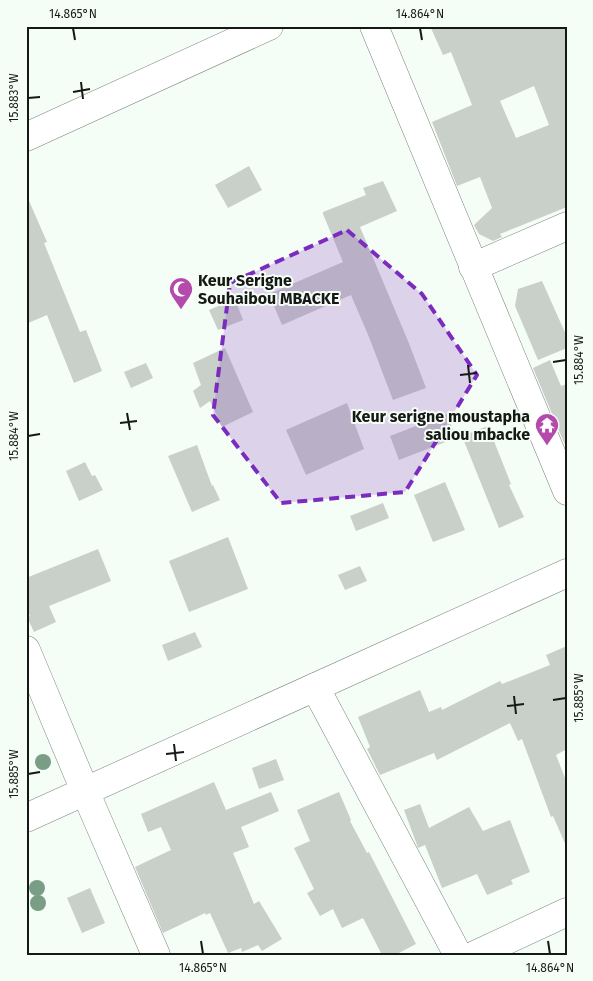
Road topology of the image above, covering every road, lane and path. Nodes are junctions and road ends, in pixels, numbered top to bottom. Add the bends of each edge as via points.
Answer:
1 (269, 26) edge
2 (374, 26) edge
3 (26, 137) edge
4 (567, 226) edge
5 (473, 267) junction
6 (567, 491) edge
7 (567, 574) edge
8 (26, 650) edge
9 (315, 687) junction
10 (85, 791) junction
11 (26, 818) edge
12 (567, 912) edge
13 (156, 955) edge
14 (458, 955) edge
15 (475, 955) edge

1 - 3 street
2 - 5 street
4 - 5 street
5 - 6 street
7 - 9 street
8 - 10 street
9 - 10 street
9 - 14 street
10 - 11 street
10 - 13 street
12 - 15 street

